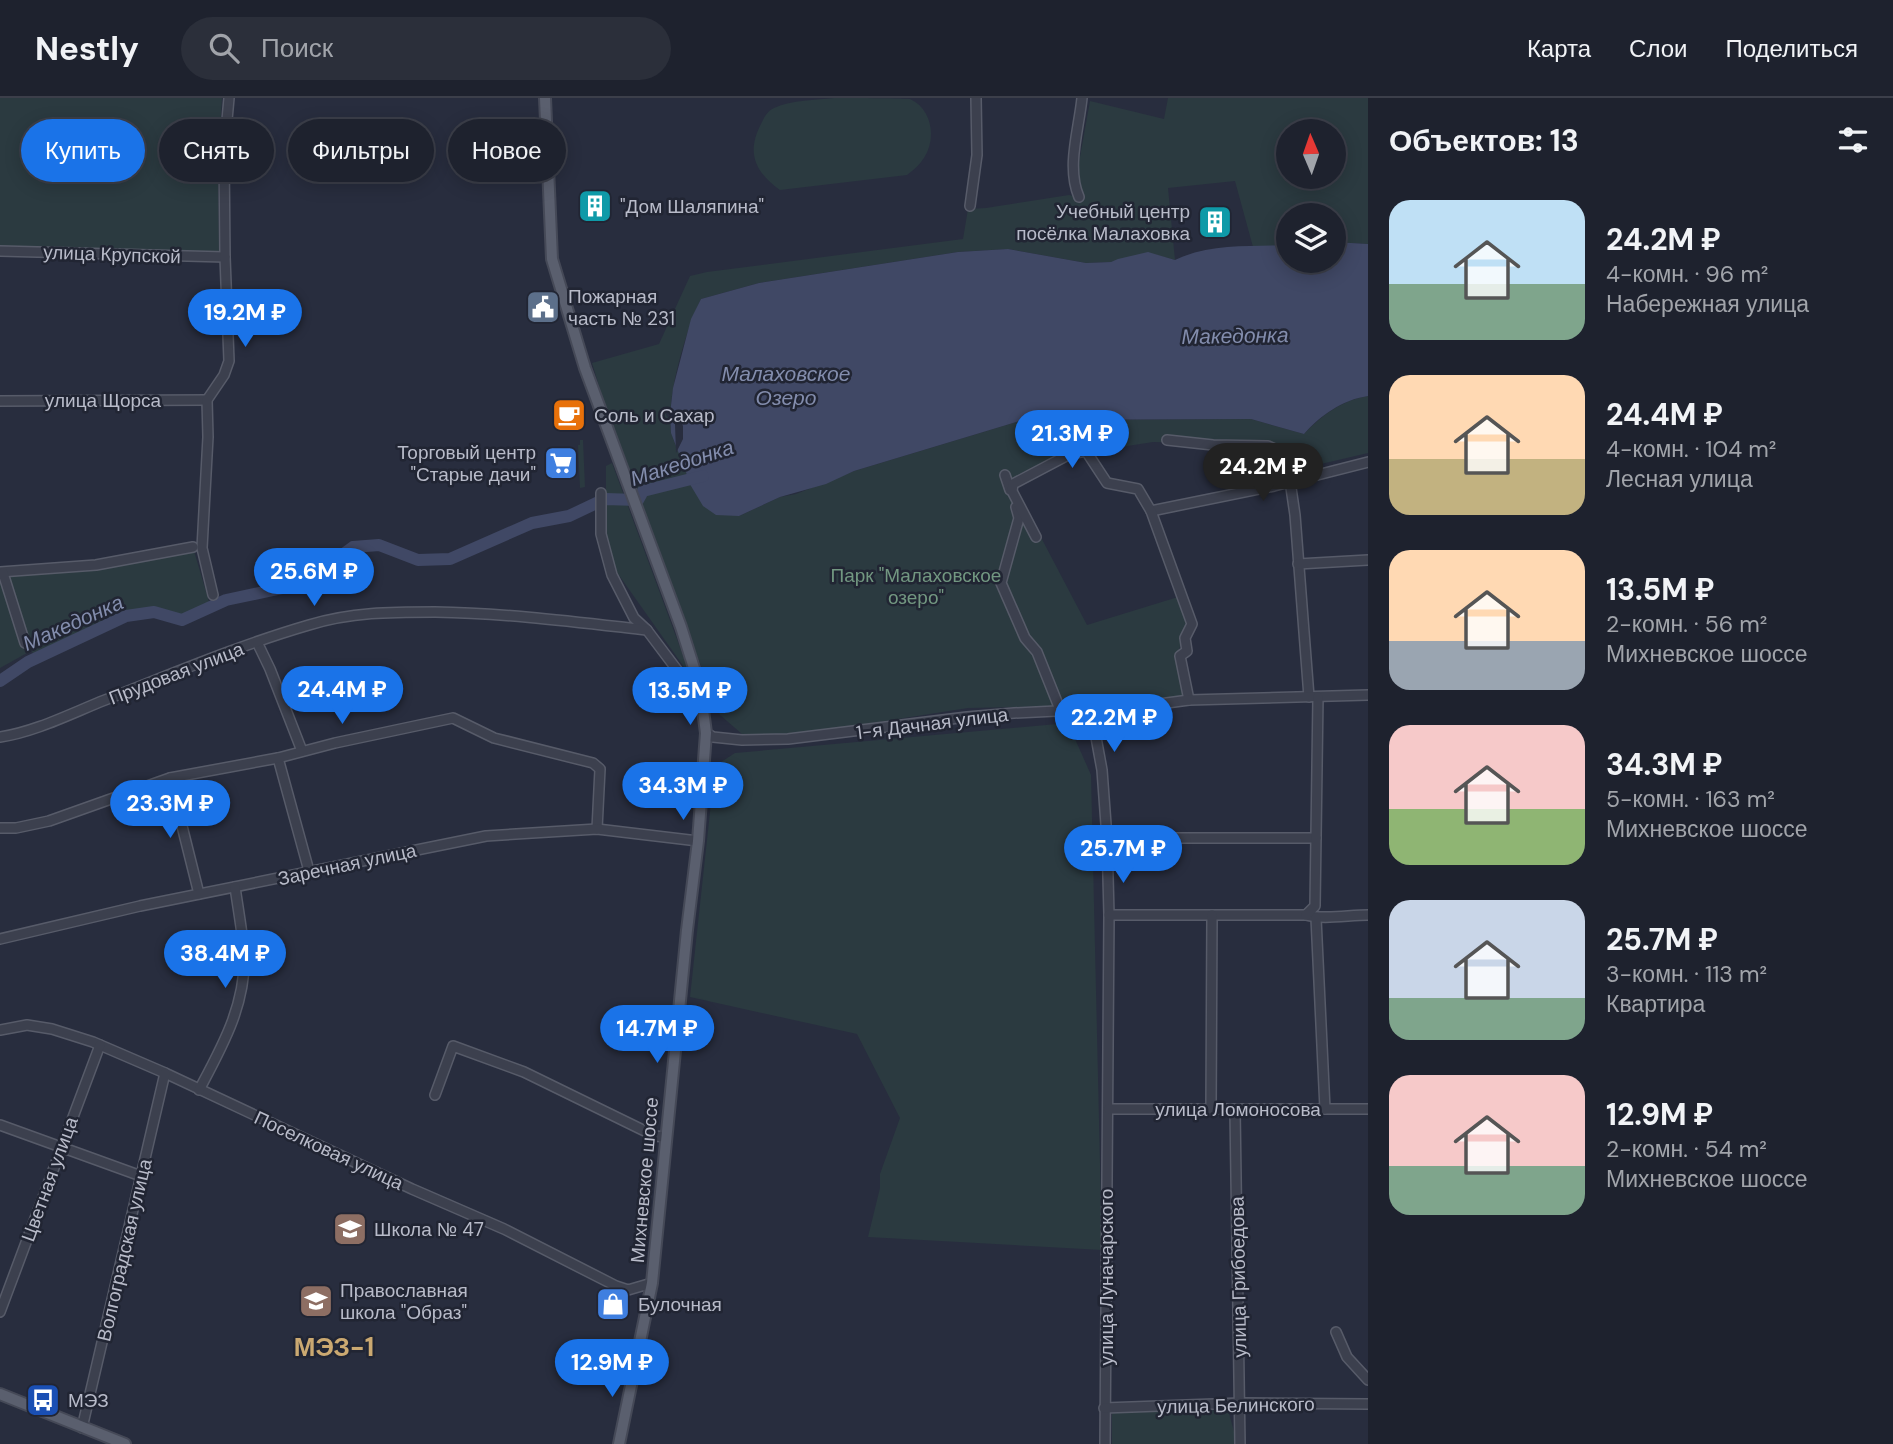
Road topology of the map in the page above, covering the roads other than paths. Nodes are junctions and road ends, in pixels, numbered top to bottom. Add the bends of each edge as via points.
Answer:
1 (229, 98) edge
2 (545, 98) edge
3 (975, 98) edge
4 (1082, 98) edge
5 (1079, 197) dead end
6 (970, 206) dead end
7 (0, 251) edge
8 (225, 257) junction
9 (207, 400) junction
10 (0, 401) edge
11 (1167, 440) dead end
12 (1368, 462) edge
13 (1005, 475) dead end
14 (1290, 481) junction
15 (601, 493) dead end
16 (1151, 511) junction
17 (1036, 537) dead end
18 (193, 547) dead end
19 (1368, 560) edge
20 (1298, 564) junction
21 (2, 572) edge
22 (214, 595) dead end
23 (647, 631) junction
24 (257, 642) junction
25 (25, 643) dead end
26 (1368, 695) edge
27 (1313, 697) junction
28 (1189, 700) junction
29 (704, 704) junction
30 (1091, 710) junction
31 (1073, 711) junction
32 (1061, 712) junction
33 (1095, 731) junction
34 (706, 733) junction
35 (0, 737) edge
36 (302, 751) junction
37 (278, 758) junction
38 (170, 778) junction
39 (0, 828) edge
40 (597, 829) junction
41 (1107, 838) junction
42 (1316, 838) junction
43 (698, 841) junction
44 (309, 871) junction
45 (234, 887) junction
46 (198, 894) junction
47 (1315, 906) junction
48 (1109, 915) junction
49 (1212, 915) junction
50 (1306, 915) junction
51 (1368, 915) edge
52 (1321, 917) junction
53 (0, 939) edge
54 (0, 1030) edge
55 (100, 1045) junction
56 (165, 1073) junction
57 (199, 1090) junction
58 (435, 1096) dead end
59 (1109, 1109) junction
60 (1325, 1109) junction
61 (1368, 1109) edge
62 (1211, 1110) junction
63 (1236, 1110) junction
64 (0, 1125) edge
65 (665, 1138) junction
66 (61, 1146) junction
67 (141, 1176) junction
68 (652, 1283) junction
69 (0, 1312) edge
70 (1336, 1332) dead end
71 (1368, 1380) edge
72 (0, 1394) edge
73 (1241, 1403) junction
74 (1368, 1404) edge
75 (1104, 1408) junction
76 (82, 1427) junction
77 (125, 1444) edge
78 (619, 1444) edge
79 (1105, 1444) edge
80 (1240, 1444) edge

1 - 8 street via 224,153
2 - 29 main road, Михневское шоссе via 552,259 585,368 676,614
3 - 6 street via 977,155
4 - 5 street via 1073,167
7 - 8 street, улица Крупской
8 - 9 street via 229,361
9 - 10 street, улица Щорса
9 - 22 street via 202,548
11 - 14 street via 1268,446 1279,451
12 - 14 street
13 - 32 street via 1019,518 1001,583 1025,638 1037,652
14 - 16 street
14 - 20 street
15 - 23 street via 600,534 612,575 634,618
16 - 17 street via 1138,489 1107,483 1086,451 1070,454 1013,484 1012,491
16 - 28 street via 1192,624 1185,638 1188,651 1180,656
18 - 21 street via 96,565
19 - 20 street
20 - 27 street
21 - 25 street
23 - 24 street, Прудовая улица via 519,616 379,612 309,625
23 - 29 street
24 - 35 street, Прудовая улица
24 - 36 street
26 - 27 street, 1-я Дачная улица
27 - 28 street, 1-я Дачная улица
27 - 42 street
28 - 30 street, 1-я Дачная улица
29 - 34 main road, Михневское шоссе
30 - 31 street, 1-я Дачная улица
30 - 33 street, улица Луначарского
31 - 32 street, 1-я Дачная улица
31 - 33 street
32 - 34 street, 1-я Дачная улица via 967,717 810,738 742,740
33 - 41 street, улица Луначарского
34 - 43 main road, Михневское шоссе
36 - 37 street
36 - 40 street via 453,718 494,738 593,763 600,769
37 - 38 street
37 - 44 street
38 - 39 street via 49,821
38 - 46 street
40 - 43 street, Заречная улица
40 - 44 street, Заречная улица via 486,836
41 - 42 street
41 - 48 street, улица Луначарского
42 - 47 street
43 - 65 main road, Михневское шоссе
44 - 45 street, Заречная улица
45 - 46 street, Заречная улица
45 - 57 street via 244,953 240,989 229,1036
46 - 53 street, Заречная улица
47 - 50 street
47 - 52 street
48 - 49 street
48 - 59 street, улица Луначарского
49 - 50 street
49 - 62 street
50 - 52 street
51 - 52 street
52 - 60 street
54 - 55 street, Поселковая улица via 52,1029
55 - 56 street, Поселковая улица
55 - 66 street, Цветная улица
56 - 57 street, Поселковая улица
56 - 67 street, Волгоградская улица
57 - 68 street, Поселковая улица via 504,1229 616,1286 628,1290
58 - 65 street via 453,1046 524,1072
59 - 62 street, улица Ломоносова
59 - 75 street, улица Луначарского
60 - 61 street, улица Ломоносова
60 - 63 street, улица Ломоносова
62 - 63 street, улица Ломоносова
63 - 73 street, улица Грибоедова
64 - 66 street
65 - 68 main road, Михневское шоссе
66 - 67 street
66 - 69 street, Цветная улица
67 - 76 street, Волгоградская улица
68 - 78 main road, Михневское шоссе
70 - 71 street via 1347,1357
72 - 76 main road
73 - 74 street, улица Белинского
73 - 75 street, улица Белинского
73 - 80 street, улица Грибоедова
75 - 79 street, улица Луначарского
76 - 77 main road

